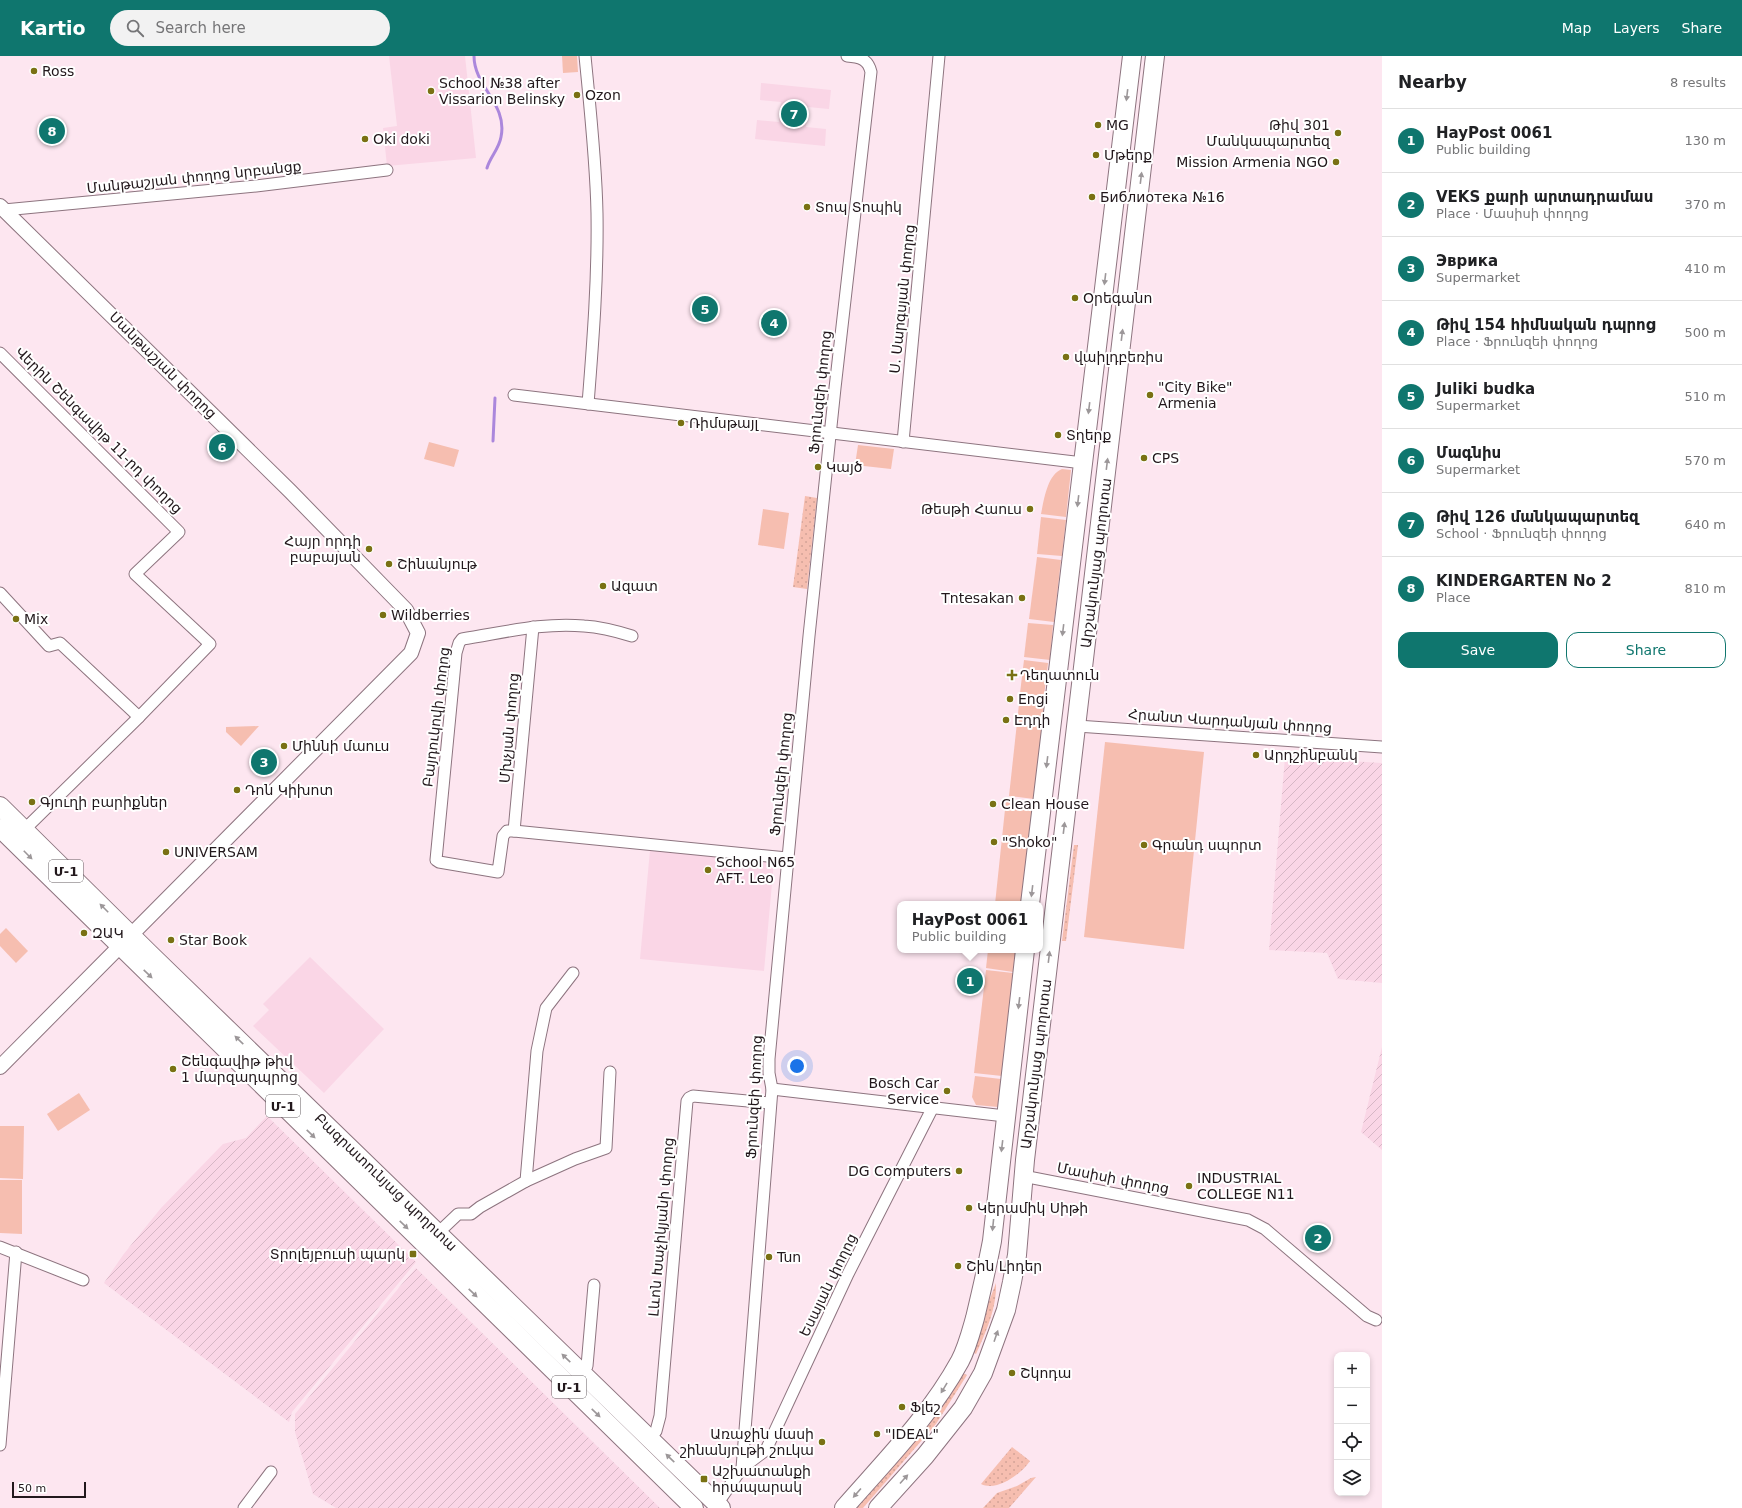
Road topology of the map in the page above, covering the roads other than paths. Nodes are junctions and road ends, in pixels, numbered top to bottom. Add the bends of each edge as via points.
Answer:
1 (585, 56) edge
2 (847, 56) edge
3 (1132, 56) edge
4 (1155, 56) edge
5 (939, 60) edge
6 (387, 170) dead end
7 (2, 208) edge
8 (1113, 214) junction
9 (1136, 218) junction
10 (1108, 252) junction
11 (1132, 253) junction
12 (0, 353) edge
13 (514, 395) dead end
14 (588, 404) junction
15 (831, 433) junction
16 (903, 442) junction
17 (1083, 462) junction
18 (0, 593) edge
19 (534, 627) junction
20 (632, 636) dead end
21 (139, 717) junction
22 (1052, 723) junction
23 (1077, 726) junction
24 (1382, 747) edge
25 (0, 806) edge
26 (0, 828) edge
27 (24, 830) junction
28 (514, 831) junction
29 (787, 858) junction
30 (1030, 901) edge
31 (126, 941) junction
32 (1025, 953) edge
33 (573, 973) dead end
34 (0, 1067) edge
35 (610, 1072) dead end
36 (772, 1089) junction
37 (770, 1103) junction
38 (933, 1107) junction
39 (1005, 1116) junction
40 (999, 1172) junction
41 (1023, 1176) junction
42 (526, 1181) junction
43 (438, 1233) junction
44 (0, 1247) edge
45 (16, 1252) junction
46 (83, 1280) dead end
47 (594, 1285) dead end
48 (1376, 1320) dead end
49 (961, 1360) junction
50 (580, 1372) junction
51 (983, 1373) junction
52 (650, 1439) junction
53 (0, 1445) edge
54 (742, 1468) junction
55 (271, 1472) dead end
56 (719, 1506) edge
57 (244, 1508) edge
58 (694, 1508) edge
59 (844, 1508) edge
60 (878, 1508) edge

1 - 14 street via 597,214 594,324
2 - 15 street, Ֆրունզեի փողոց via 863,58 871,72
3 -> 8 main road, Արշակունյաց պողոտա
9 -> 4 main road, Արշակունյաց պողոտա
5 - 16 street, Ս. Սարգսյան փողոց
6 - 7 street, Մանթաշյան փողոց նրբանցք via 256,186
7 - 31 street, Մանթաշյան փողոց via 290,490 406,610 418,633 411,653
8 - 9 main road via 1122,224 1131,223
8 - 10 main road, Արշակունյաց պողոտա
9 - 11 main road, Արշակունյաց պողոտա
10 - 11 main road via 1121,240 1128,244
10 -> 17 main road, Արշակունյաց պողոտա
23 -> 11 main road, Արշակունյաց պողոտա
12 - 21 street, Վերին Շենգավիթ 11-րդ փողոց via 179,532 135,574 210,644
13 - 14 street
14 - 15 street
15 - 16 street
15 - 29 street, Ֆրունզեի փողոց
16 - 17 street
17 -> 22 main road, Արշակունյաց պողոտա
18 - 21 street via 49,646 60,642
19 - 20 street, Բայդուկովի փողոց via 604,628
19 - 28 street, Մխչյան փողոց
19 - 28 street, Բայդուկովի փողոց via 462,639 459,643 435,858 439,862 498,872 503,836 507,831
21 - 27 street
22 - 23 main road
22 -> 30 main road, Արշակունյաց պողոտա
23 - 24 street, Հրանտ Վարդանյան փողոց
41 -> 23 main road, Արշակունյաց պողոտա
25 - 27 main road, Բագրատունյաց պողոտա / Մ-1
26 -> 31 main road, Բագրատունյաց պողոտա / Մ-1
31 -> 27 main road, Բագրատունյաց պողոտա / Մ-1
28 - 29 street
29 - 36 street, Ֆրունզեի փողոց via 769,1073
31 - 34 street
43 -> 31 main road, Բագրատունյաց պողոտա / Մ-1
31 -> 58 main road, Բագրատունյաց պողոտա / Մ-1
32 -> 39 main road, Արշակունյաց պողոտա
33 - 42 street via 546,1008 537,1051
35 - 42 street via 606,1148
36 - 37 street, Ֆրունզեի փողոց
36 - 38 street
37 - 52 street, Լևոն Խաչիկյանի փողոց via 693,1096 687,1101 660,1416 656,1431
37 - 54 street, Ֆրունզեի փողոց
38 - 39 street
38 - 54 street, Եսայան փողոց via 848,1274 766,1450
39 -> 40 main road, Արշակունյաց պողոտա
40 - 41 main road
40 -> 49 main road, Արշակունյաց պողոտա via 986,1274
41 - 48 street, Մասիսի փողոց via 1248,1220 1265,1229 1367,1316
51 -> 41 main road, Արշակունյաց պողոտա via 1009,1299 1017,1255
42 - 43 street via 471,1214 458,1214
50 -> 43 main road, Բագրատունյաց պողոտա / Մ-1
44 - 45 street
45 - 46 street
45 - 53 street
47 - 50 street via 587,1366
49 - 51 main road via 978,1361
49 -> 59 main road, Արշակունյաց պողոտա via 938,1398
50 - 52 main road, Բագրատունյաց պողոտա / Մ-1
60 -> 51 main road, Արշակունյաց պողոտա via 925,1456 963,1408
56 -> 52 main road, Բագրատունյաց պողոտա / Մ-1
54 - 56 street
55 - 57 street

